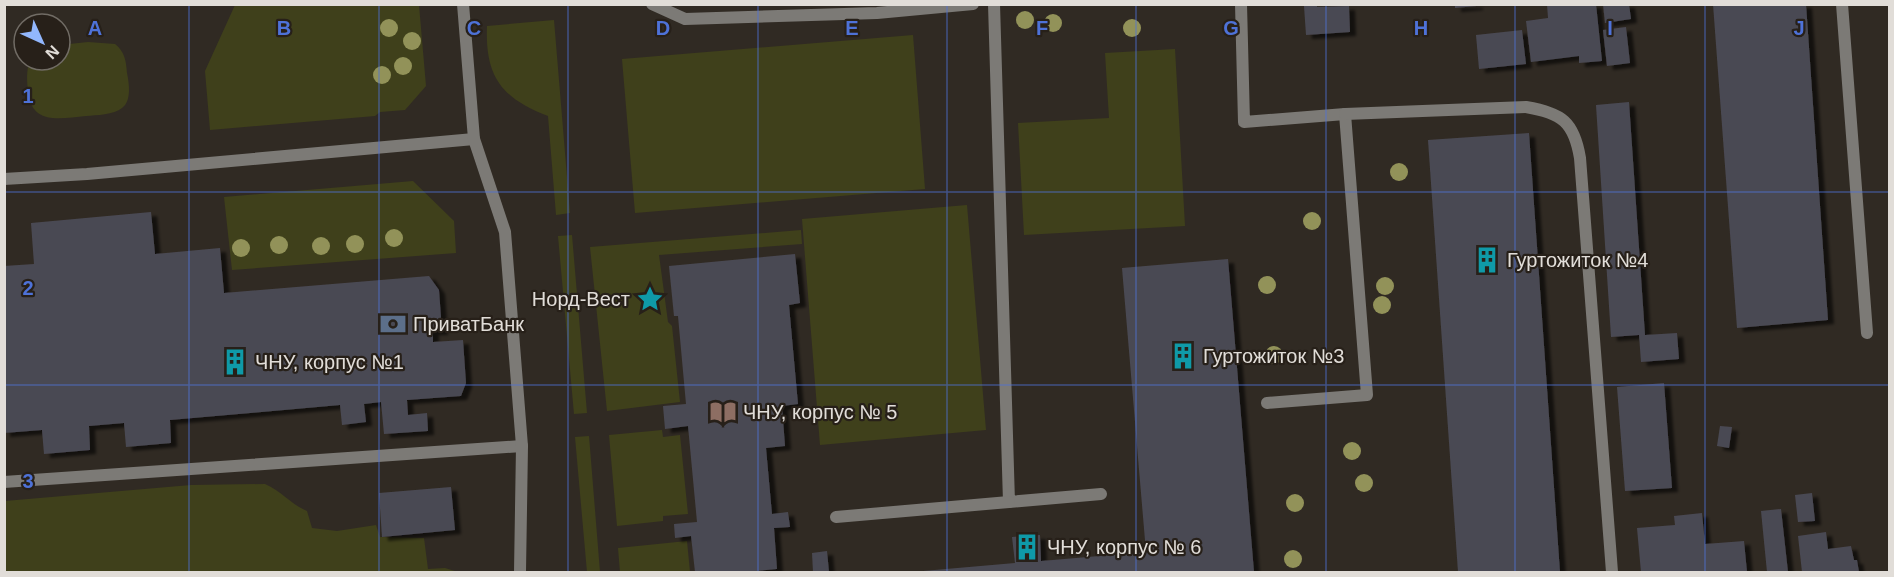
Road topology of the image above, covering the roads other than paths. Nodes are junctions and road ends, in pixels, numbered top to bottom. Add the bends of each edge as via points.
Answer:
1 (464, 4) edge
2 (652, 4) edge
3 (973, 4) edge
4 (994, 4) edge
5 (1241, 4) edge
6 (1842, 4) edge
7 (877, 9) edge
8 (1345, 114) junction
9 (474, 139) junction
10 (4, 179) edge
11 (1867, 333) dead end
12 (1267, 403) dead end
13 (522, 446) junction
14 (4, 482) edge
15 (1101, 494) dead end
16 (1009, 502) junction
17 (836, 517) dead end
18 (520, 573) edge
19 (1612, 573) edge

1 - 9 street
2 - 7 street via 685,20
3 - 7 street
4 - 16 street
5 - 8 street via 1244,122
6 - 11 street
8 - 12 street via 1367,395
8 - 19 street via 1526,107 1564,120 1576,137
9 - 10 street
9 - 13 street via 505,232
13 - 14 street
13 - 18 street
15 - 16 street
16 - 17 street

